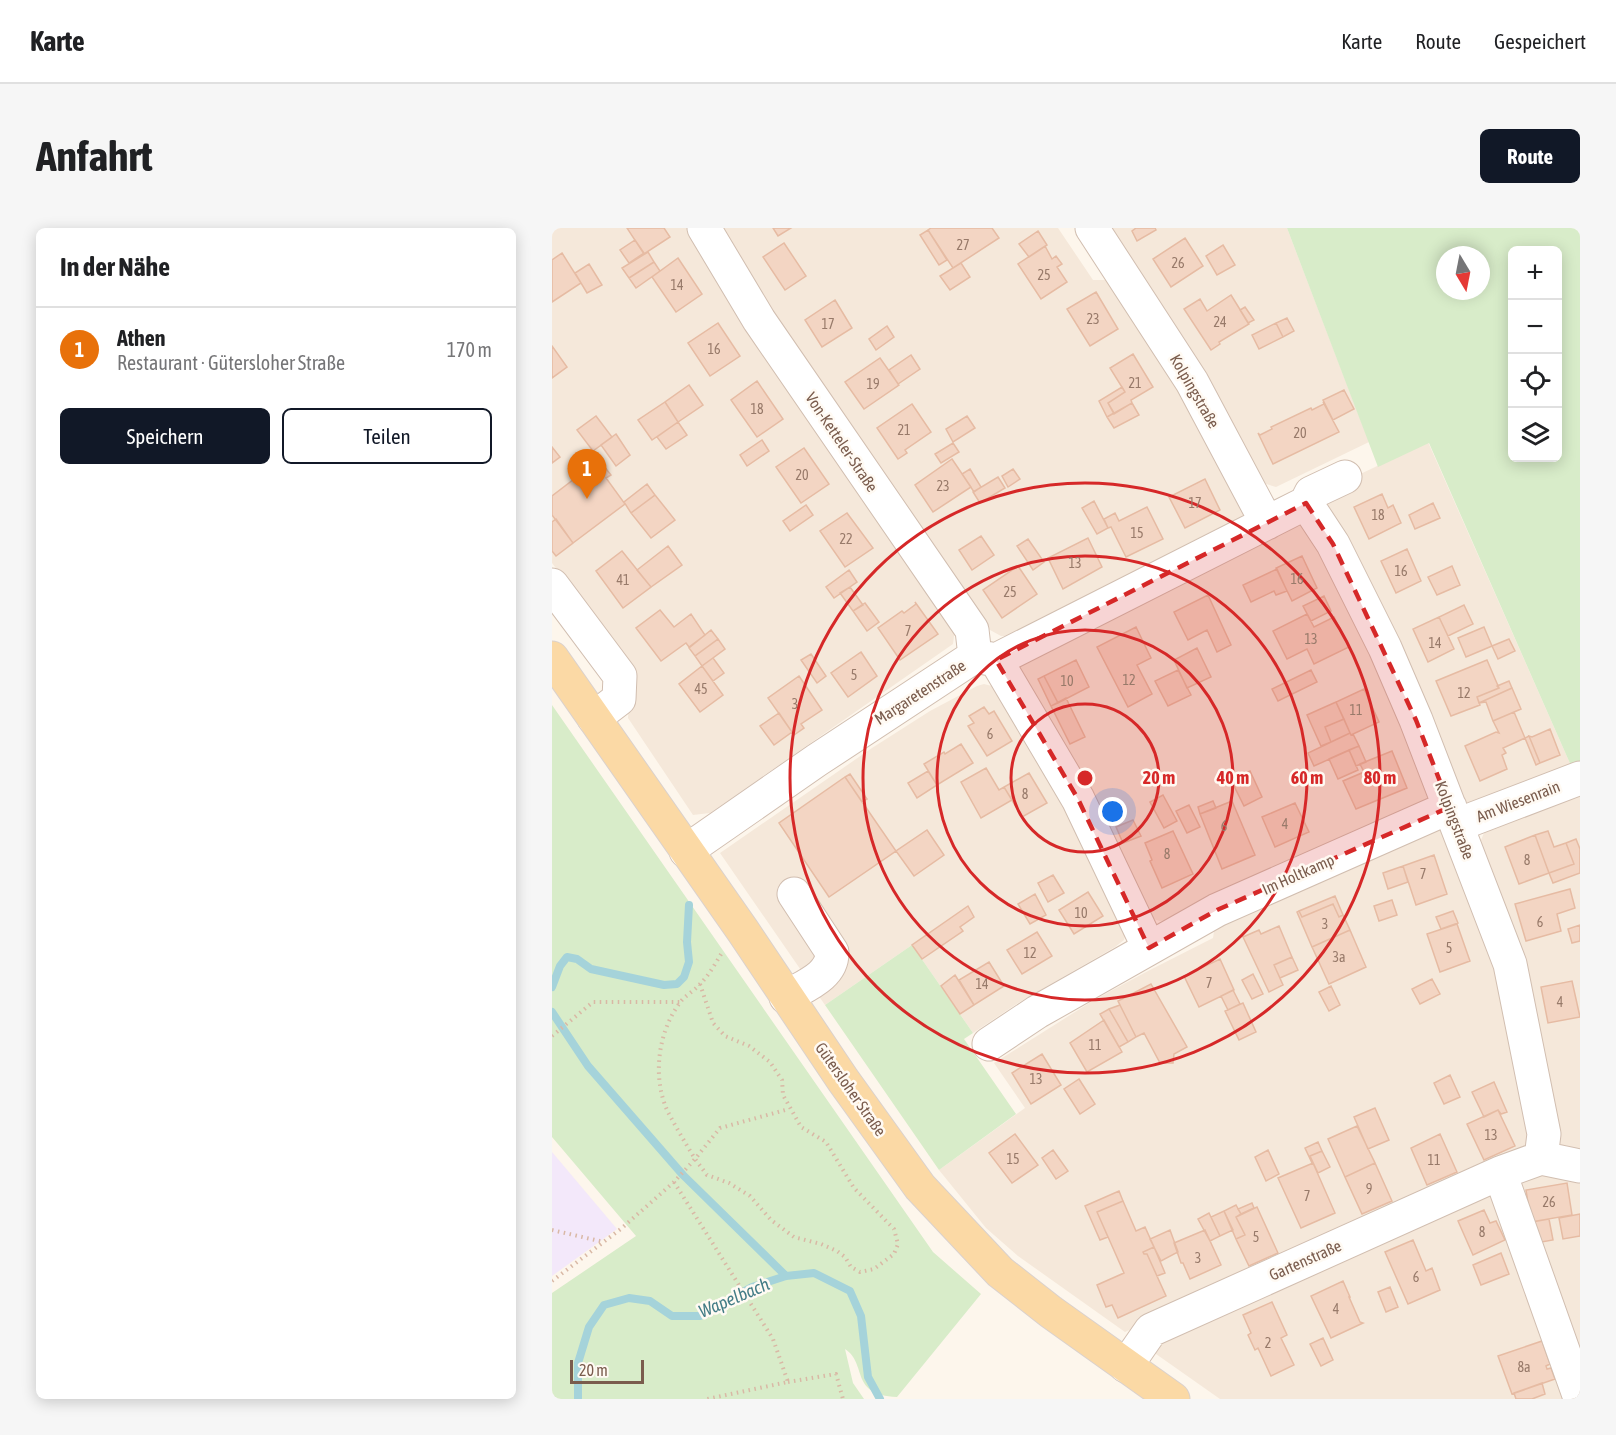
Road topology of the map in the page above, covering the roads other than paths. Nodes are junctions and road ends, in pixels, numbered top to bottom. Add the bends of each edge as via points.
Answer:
1 (704, 228) edge
2 (1092, 228) edge
3 (1345, 477) dead end
4 (1306, 503) junction
5 (1267, 523) junction
6 (552, 585) edge
7 (552, 658) edge
8 (985, 658) junction
9 (594, 718) junction
10 (1580, 778) edge
11 (1453, 816) junction
12 (686, 851) junction
13 (794, 894) dead end
14 (1149, 948) junction
15 (786, 997) junction
16 (989, 1044) dead end
17 (1541, 1158) junction
18 (1580, 1166) edge
19 (1500, 1173) junction
20 (1126, 1366) junction
21 (1580, 1398) edge
22 (1173, 1399) edge

1 - 8 street, Von-Ketteler-Straße via 759,320 972,630
2 - 5 street, Kolpingstraße via 1192,382
3 - 4 street via 1311,493
4 - 5 street
4 - 11 street, Kolpingstraße via 1333,544 1385,648
5 - 8 street, Margaretenstraße
6 - 9 street via 620,675 619,699
7 - 9 main road, Gütersloher Straße
8 - 12 street, Margaretenstraße via 818,760
8 - 14 street via 1078,799
9 - 12 main road, Gütersloher Straße
10 - 11 street, Am Wiesenrain
11 - 14 street, Im Holtkamp via 1218,910
11 - 17 street, Kolpingstraße via 1510,964 1544,1134
12 - 15 main road, Gütersloher Straße
13 - 15 street via 832,952 832,960 827,971
14 - 16 street, Im Holtkamp
15 - 20 main road, Gütersloher Straße via 920,1187 1000,1272
17 - 18 street
17 - 19 street, Gartenstraße
19 - 20 street, Gartenstraße via 1151,1330
19 - 21 street
20 - 22 main road, Gütersloher Straße

